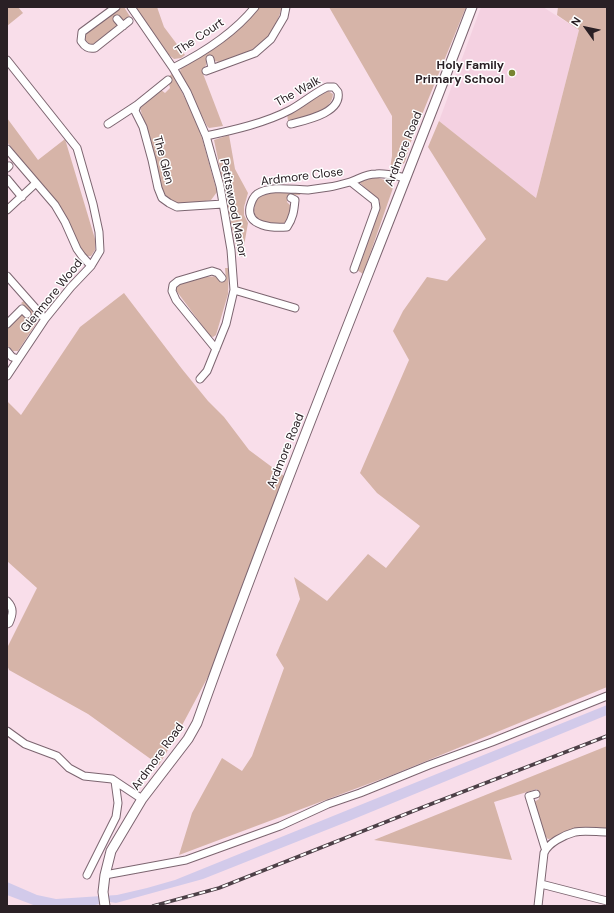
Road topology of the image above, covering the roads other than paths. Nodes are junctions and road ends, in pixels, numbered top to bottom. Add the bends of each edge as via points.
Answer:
1 (116, 7) edge
2 (130, 7) edge
3 (255, 7) edge
4 (286, 7) edge
5 (472, 7) edge
6 (117, 18) dead end
7 (129, 21) dead end
8 (123, 26) junction
9 (210, 59) dead end
10 (7, 60) edge
11 (172, 68) junction
12 (166, 85) dead end
13 (137, 105) junction
14 (108, 124) dead end
15 (291, 124) dead end
16 (206, 136) junction
17 (7, 149) edge
18 (406, 178) junction
19 (7, 179) edge
20 (351, 182) junction
21 (36, 183) junction
22 (22, 197) junction
23 (291, 198) dead end
24 (223, 204) junction
25 (7, 210) edge
26 (91, 266) junction
27 (354, 269) dead end
28 (7, 276) edge
29 (222, 278) dead end
30 (234, 290) junction
31 (295, 308) dead end
32 (27, 314) dead end
33 (45, 318) junction
34 (7, 324) edge
35 (216, 349) junction
36 (7, 351) edge
37 (18, 358) junction
38 (7, 376) edge
39 (200, 380) dead end
40 (7, 601) edge
41 (7, 624) edge
42 (607, 696) edge
43 (7, 731) edge
44 (115, 781) junction
45 (536, 794) dead end
46 (142, 799) junction
47 (607, 832) edge
48 (545, 848) junction
49 (87, 875) dead end
50 (105, 875) junction
51 (541, 884) junction
52 (607, 901) edge
53 (105, 906) edge
54 (538, 906) edge

1 - 8 street via 82,32 81,41 90,49 95,48
2 - 11 street, Petitswood Manor
3 - 11 street, The Court via 216,43
4 - 9 street via 284,17 271,39 255,53 209,70
5 - 18 street, Ardmore Road
6 - 8 street
7 - 8 street
10 - 26 street, Glenmore Wood via 77,148 99,232 100,251
11 - 16 street, Petitswood Manor via 197,112
12 - 13 street
13 - 14 street
13 - 24 street, The Glen via 136,111 143,127 162,198 178,207
15 - 16 street, The Walk via 317,117 330,110 336,104 338,92 334,87 328,87 274,117
16 - 24 street, Petitswood Manor
17 - 21 street
18 - 20 street, Ardmore Close via 375,174 363,175
18 - 46 street, Ardmore Road via 277,507 197,723 188,739
19 - 22 street
20 - 23 street, Ardmore Close via 308,190 275,189 256,194 250,211 252,217 258,224 276,228 287,227 294,210 295,200
20 - 27 street, Ardmore Close via 375,201 376,208
21 - 22 street
21 - 26 street via 55,205 76,249
22 - 25 street
24 - 30 street, Petitswood Manor via 231,250
26 - 33 street, Glenmore Wood
28 - 33 street
29 - 35 street via 212,271 178,281 172,291 176,300
30 - 31 street
30 - 35 street, Petitswood Manor via 226,324
32 - 34 street via 22,309
33 - 37 street, Glenmore Wood
35 - 39 street, Petitswood Manor
36 - 37 street via 12,357
37 - 38 street, Glenmore Wood
40 - 41 street via 12,607
42 - 50 street via 193,858
43 - 44 street via 25,744 57,756 69,768 84,776
44 - 46 street
44 - 49 street via 118,803 116,817
45 - 48 street via 529,796
46 - 50 street, Ardmore Road via 111,851
47 - 48 street via 575,832
48 - 51 street
50 - 53 street, Ardmore Road
51 - 52 street
51 - 54 street

